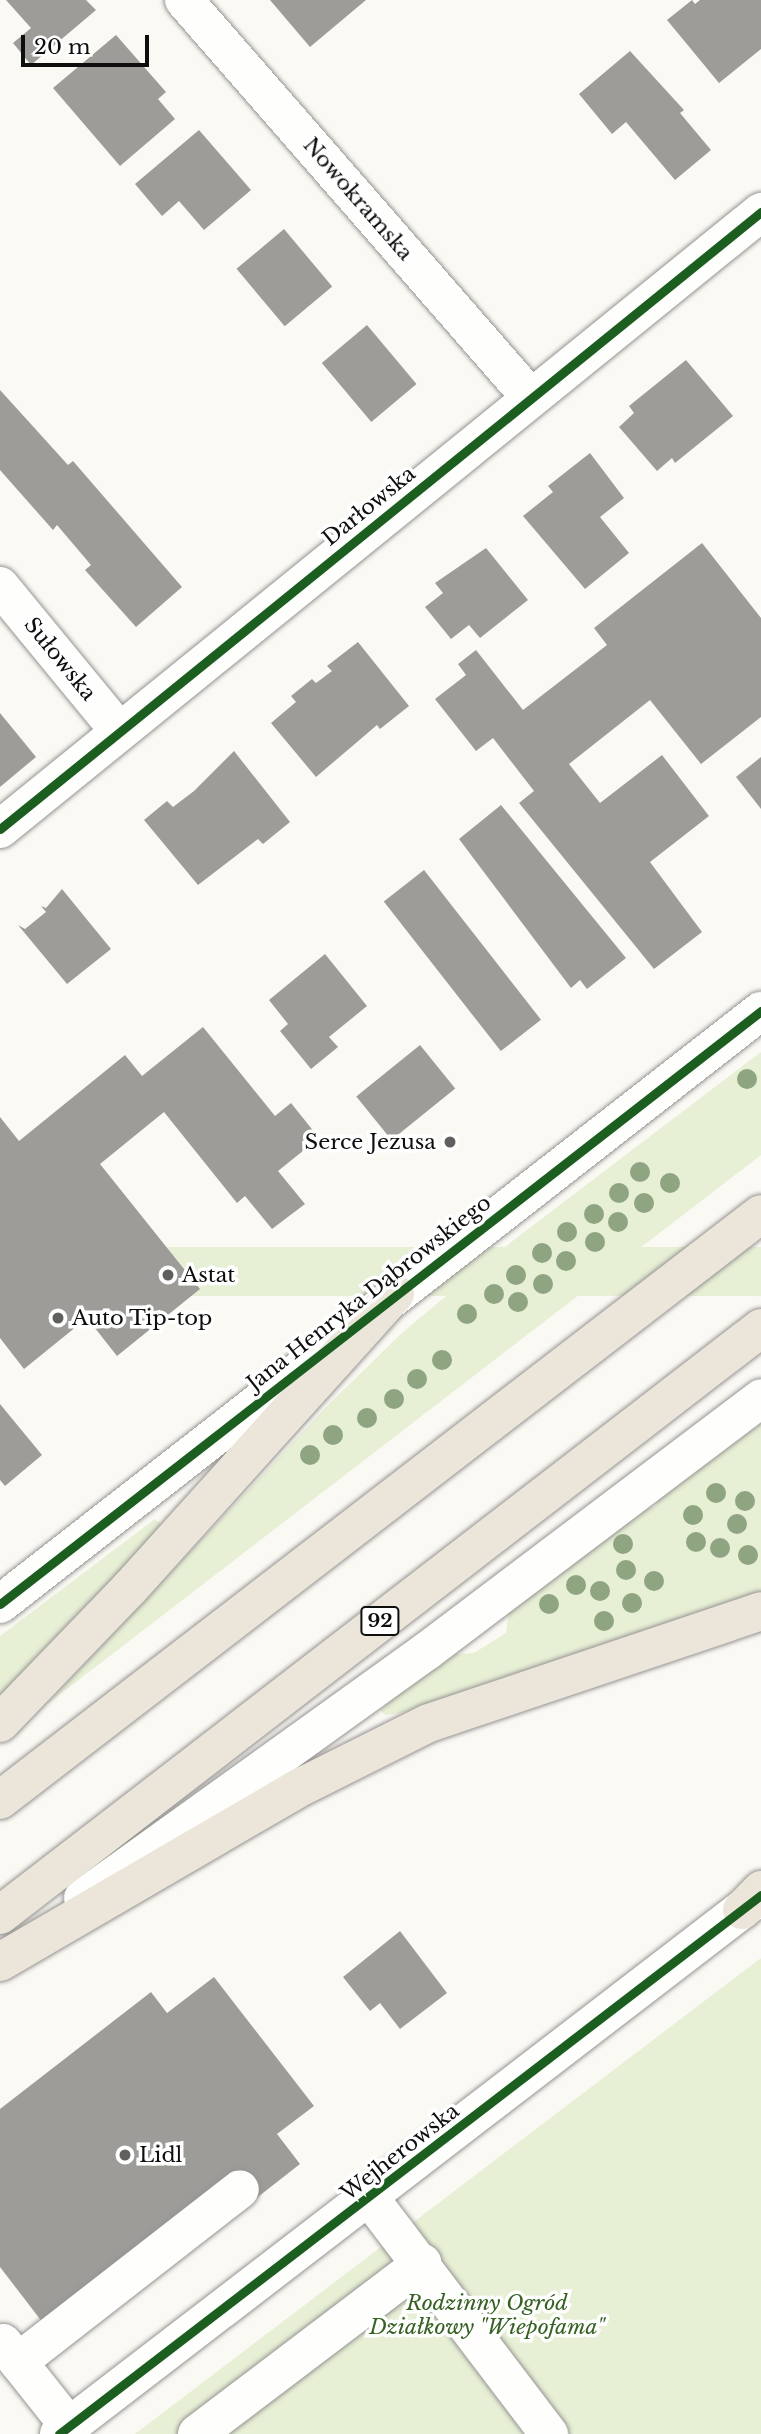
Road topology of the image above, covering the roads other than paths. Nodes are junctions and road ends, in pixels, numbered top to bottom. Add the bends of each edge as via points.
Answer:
1 (184, 0) edge
2 (761, 212) edge
3 (531, 398) junction
4 (0, 586) edge
5 (120, 731) junction
6 (0, 829) edge
7 (761, 1011) edge
8 (761, 1214) edge
9 (395, 1294) junction
10 (761, 1328) edge
11 (761, 1398) edge
12 (0, 1604) edge
13 (761, 1611) edge
14 (715, 1625) junction
15 (761, 1634) edge
16 (0, 1723) edge
17 (0, 1800) edge
18 (755, 1899) edge
19 (0, 1915) edge
20 (0, 1961) edge
21 (240, 2189) dead end
22 (369, 2197) junction
23 (422, 2263) junction
24 (64, 2430) edge
25 (197, 2434) edge
26 (549, 2434) edge

1 - 3 street, Nowokramska
2 - 3 street, Darłowska
3 - 5 street, Darłowska
4 - 5 street, Sułowska
5 - 6 street, Darłowska
7 - 9 street, Jana Henryka Dąbrowskiego
8 - 17 main road
9 - 12 street, Jana Henryka Dąbrowskiego
9 - 16 main road via 130,1588
10 - 19 main road, 92
11 - 20 street via 427,1650
13 - 14 main road
14 - 15 main road
14 - 20 main road via 429,1723 295,1790
18 - 22 street, Wejherowska
21 - 24 street via 10,2352
22 - 23 street
22 - 24 street, Wejherowska
23 - 25 street
23 - 26 street

